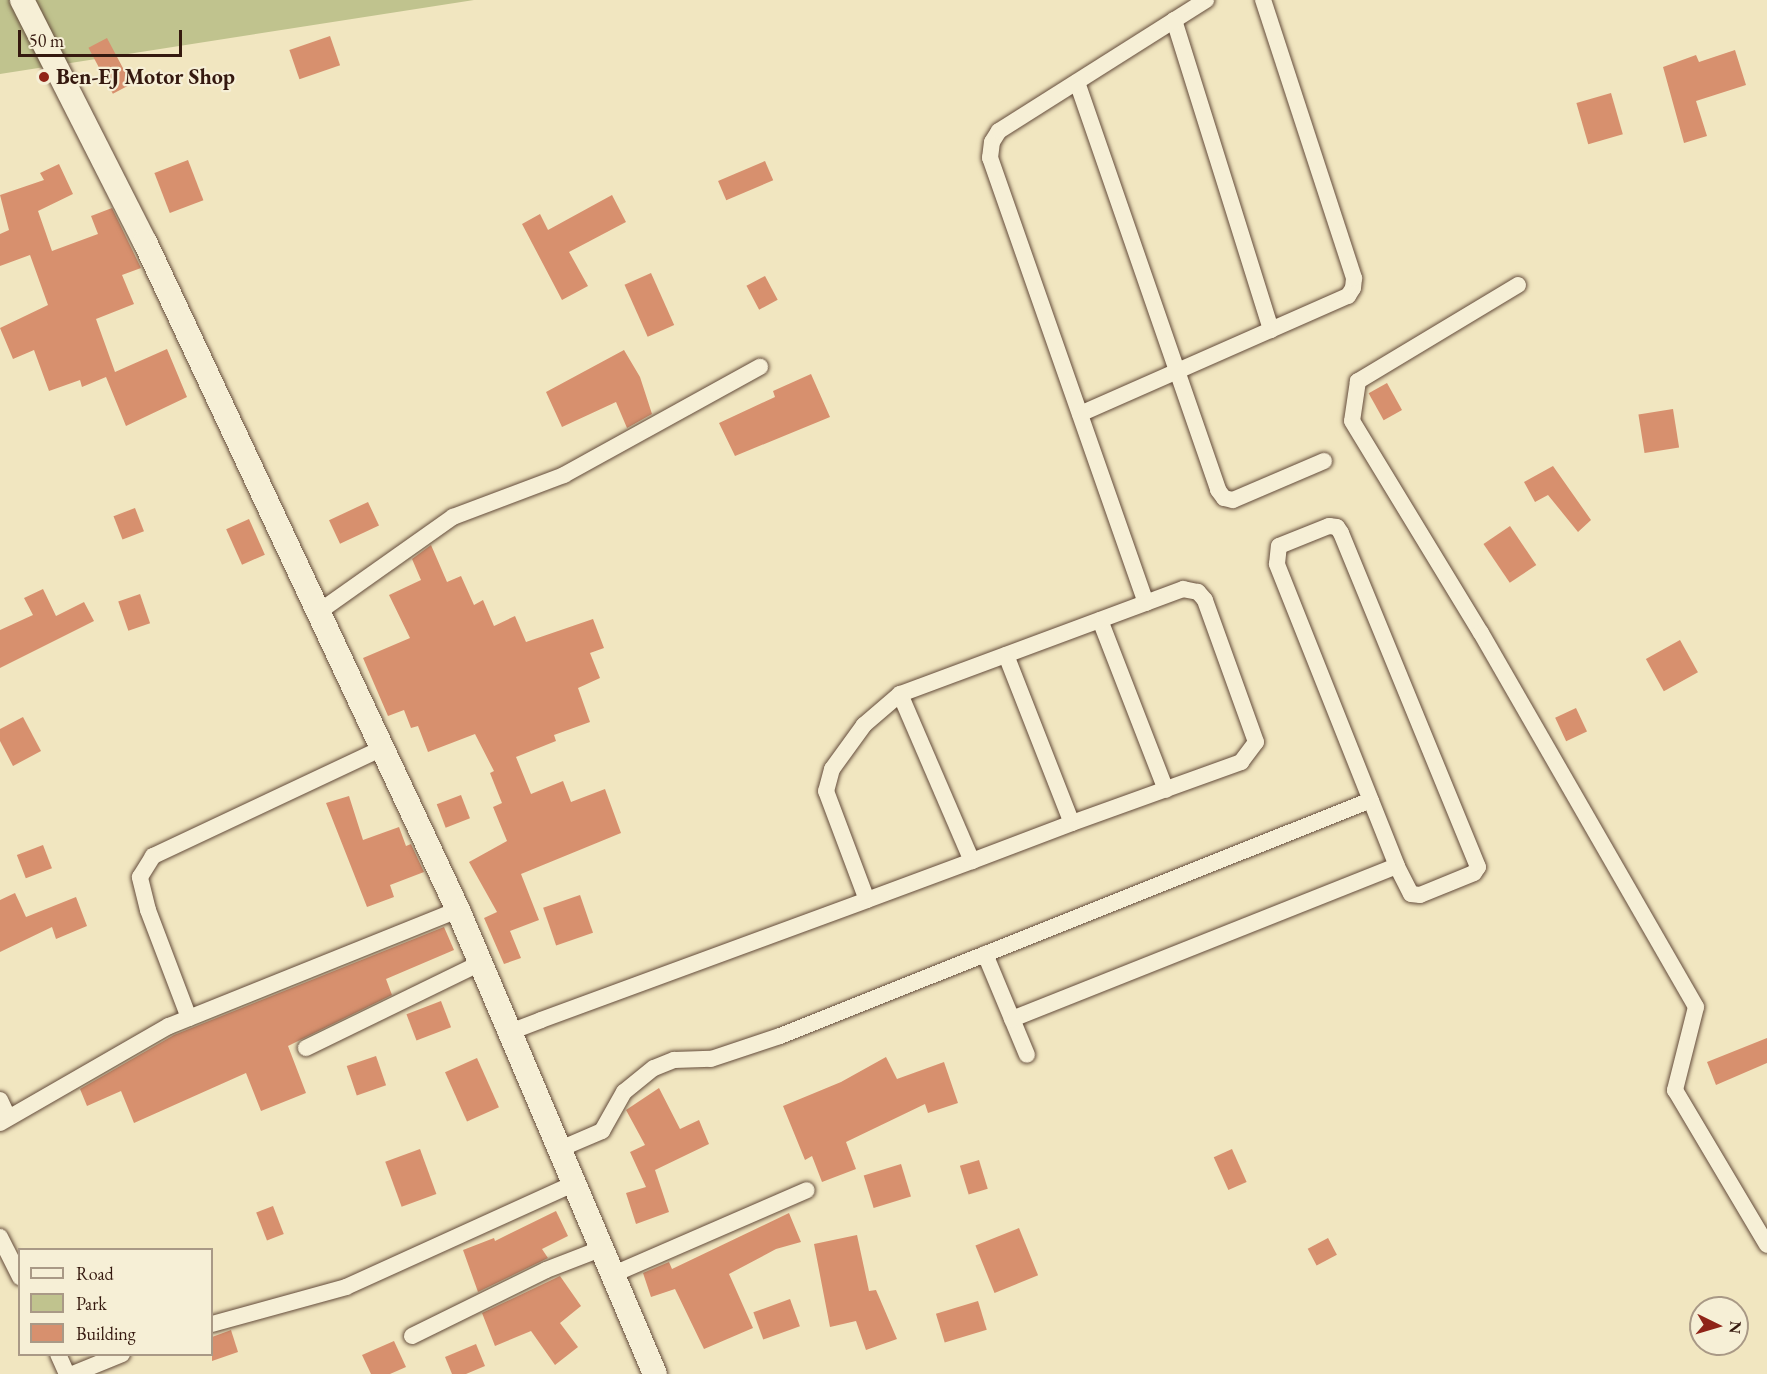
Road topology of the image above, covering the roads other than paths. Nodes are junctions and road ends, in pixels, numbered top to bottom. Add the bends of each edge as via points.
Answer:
1 (22, 0) edge
2 (1206, 0) edge
3 (1263, 0) edge
4 (1174, 20) junction
5 (1077, 82) junction
6 (1518, 285) dead end
7 (1271, 330) junction
8 (760, 367) dead end
9 (1176, 372) junction
10 (1080, 414) junction
11 (1324, 461) dead end
12 (1146, 603) junction
13 (320, 611) junction
14 (1100, 620) junction
15 (1006, 655) junction
16 (900, 694) junction
17 (383, 748) junction
18 (1166, 790) junction
19 (1371, 800) junction
20 (1072, 823) junction
21 (972, 861) junction
22 (1397, 866) junction
23 (867, 900) junction
24 (458, 910) junction
25 (985, 954) junction
26 (480, 963) junction
27 (189, 1018) junction
28 (1012, 1019) junction
29 (510, 1032) junction
30 (306, 1048) dead end
31 (1027, 1055) dead end
32 (0, 1100) edge
33 (4, 1120) edge
34 (560, 1149) junction
35 (575, 1184) junction
36 (807, 1190) dead end
37 (0, 1237) edge
38 (1767, 1245) edge
39 (603, 1248) junction
40 (18, 1273) edge
41 (614, 1274) junction
42 (213, 1324) edge
43 (412, 1336) dead end
44 (58, 1356) edge
45 (117, 1356) edge
46 (67, 1374) edge
47 (73, 1374) edge
48 (655, 1374) edge

1 - 13 street via 145,242
2 - 4 street
3 - 7 street via 1354,278 1348,296
4 - 5 street
4 - 7 street
5 - 9 street
5 - 10 street via 999,131 992,142 990,158
6 - 38 street via 1358,381 1352,421 1481,633 1696,1007 1675,1090
7 - 9 street
8 - 13 street via 564,475 453,517
9 - 10 street
9 - 11 street via 1224,498 1233,500
10 - 12 street
12 - 14 street
12 - 18 street via 1184,589 1198,592 1205,600 1256,742 1241,762
13 - 17 street
14 - 15 street
14 - 18 street
15 - 16 street
15 - 20 street
16 - 21 street
16 - 23 street via 864,725 832,769 825,791
17 - 24 street
17 - 27 street via 153,856 140,878 148,910
18 - 20 street
19 - 22 street
19 - 22 street via 1275,554 1279,546 1329,526 1337,527 1341,533 1478,867 1474,873 1420,895 1411,894
19 - 25 street
20 - 21 street
21 - 23 street
22 - 28 street
23 - 29 street
24 - 26 street
24 - 27 street
25 - 28 street
25 - 34 street via 780,1036 711,1059 674,1060 654,1068 624,1092 602,1131
26 - 29 street
26 - 30 street
27 - 33 street
28 - 31 street
29 - 34 street
32 - 33 street
34 - 35 street
35 - 39 street
35 - 42 street via 346,1287
36 - 41 street
37 - 40 street
39 - 41 street
39 - 43 street via 546,1270
41 - 48 street
44 - 46 street
45 - 47 street

